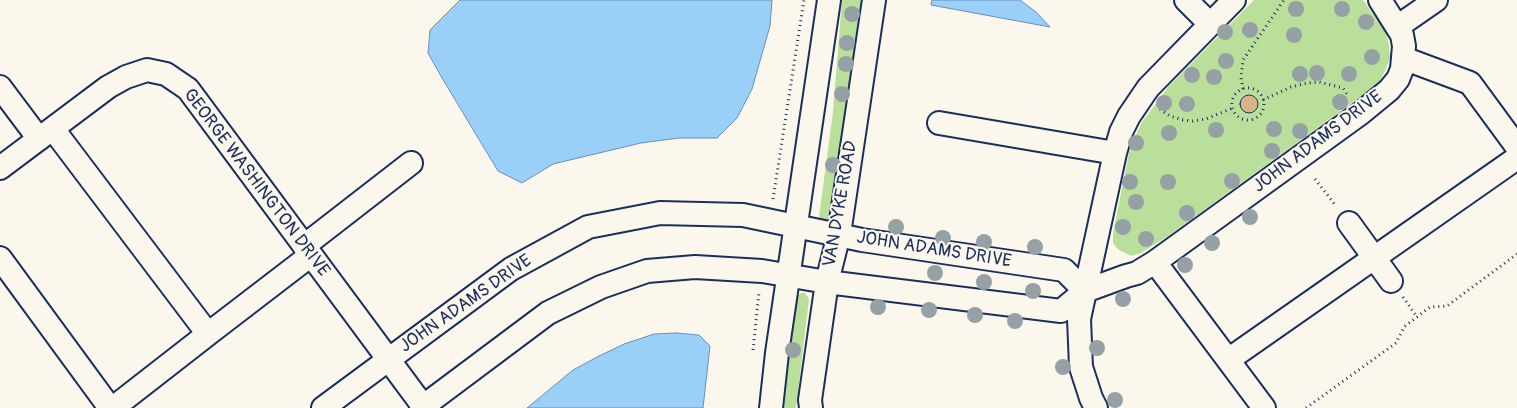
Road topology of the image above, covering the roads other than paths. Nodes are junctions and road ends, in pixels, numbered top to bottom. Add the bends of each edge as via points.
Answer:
1 (830, 0) edge
2 (874, 0) edge
3 (1186, 0) edge
4 (1234, 0) edge
5 (1380, 0) edge
6 (1436, 0) edge
7 (1210, 24) junction
8 (1397, 27) junction
9 (1403, 58) junction
10 (0, 87) edge
11 (939, 123) dead end
12 (46, 134) junction
13 (1517, 147) edge
14 (1115, 153) junction
15 (1517, 158) edge
16 (410, 163) dead end
17 (0, 168) edge
18 (1348, 223) road end
19 (797, 225) junction
20 (839, 234) junction
21 (308, 251) junction
22 (0, 258) edge
23 (1374, 258) junction
24 (1156, 262) junction
25 (789, 276) junction
26 (1391, 281) dead end
27 (827, 282) junction
28 (1085, 291) junction
29 (208, 334) junction
30 (388, 359) junction
31 (1228, 360) junction
32 (422, 407) edge
33 (111, 408) edge
34 (323, 408) edge
35 (771, 408) edge
36 (810, 408) edge
37 (1096, 408) edge
38 (1264, 408) edge

1 - 19 street
2 - 20 street, VAN DYKE ROAD
3 - 7 street
4 - 7 street
5 - 8 street, JOHN ADAMS DRIVE
6 - 8 street
7 - 14 street via 1142,96 1121,132
8 - 9 street, JOHN ADAMS DRIVE via 1402,35
9 - 13 street via 1470,83
9 - 24 street, JOHN ADAMS DRIVE via 1398,79 1371,106
10 - 12 street
11 - 14 street
12 - 17 street, GEORGE WASHINGTON DRIVE
12 - 21 street, GEORGE WASHINGTON DRIVE via 126,77 147,70 166,74 188,89
12 - 29 street
14 - 28 street
15 - 23 street
16 - 21 street
18 - 23 street
19 - 20 street, JOHN ADAMS DRIVE
19 - 25 street
19 - 30 street, JOHN ADAMS DRIVE via 744,215 660,213 588,227 511,269
20 - 27 street, VAN DYKE ROAD
20 - 28 street, JOHN ADAMS DRIVE via 1064,270
21 - 29 street
21 - 30 street, GEORGE WASHINGTON DRIVE
22 - 33 street
23 - 26 street
23 - 31 street
24 - 28 street, JOHN ADAMS DRIVE via 1137,273
24 - 31 street
25 - 27 street, JOHN ADAMS DRIVE
25 - 32 street, JOHN ADAMS DRIVE via 695,267 647,271 601,287 548,313
25 - 35 street
27 - 28 street, JOHN ADAMS DRIVE via 1061,311
27 - 36 street, VAN DYKE ROAD
28 - 37 street via 1079,319 1082,367
29 - 33 street
30 - 32 street, GEORGE WASHINGTON DRIVE
30 - 34 street, JOHN ADAMS DRIVE
31 - 38 street

